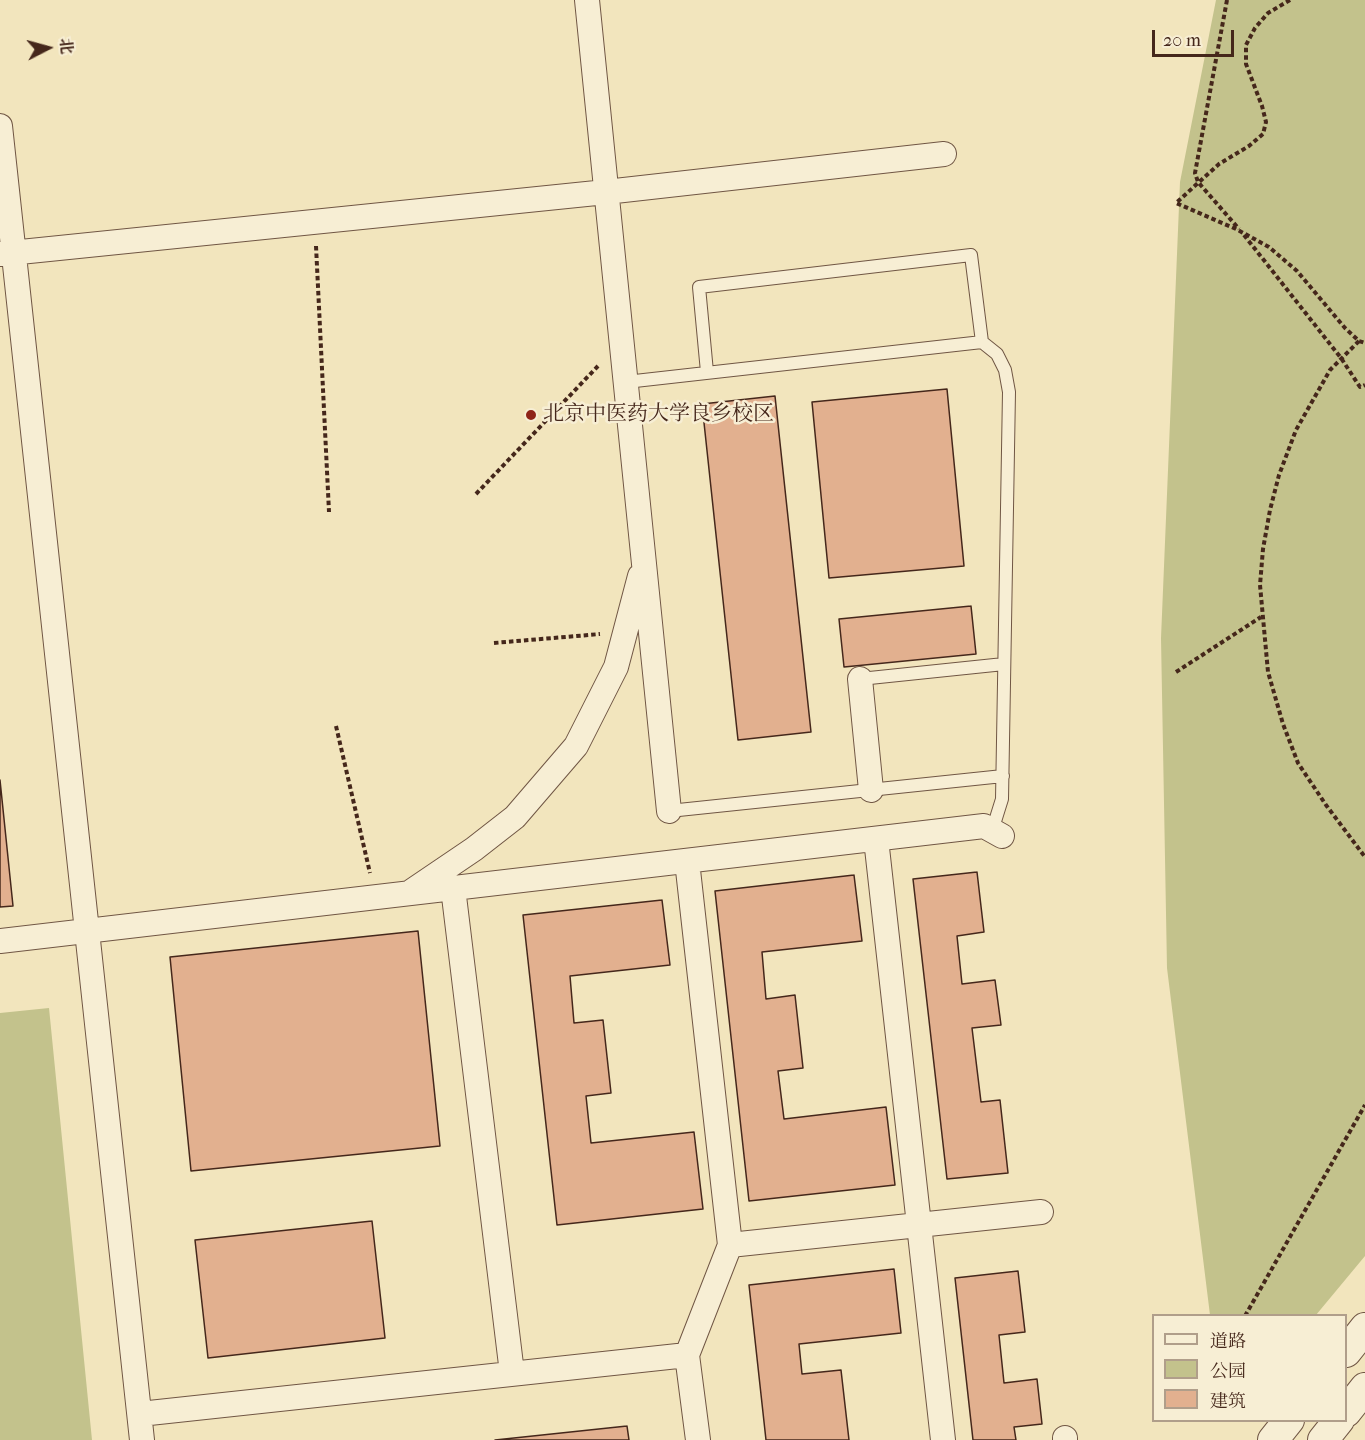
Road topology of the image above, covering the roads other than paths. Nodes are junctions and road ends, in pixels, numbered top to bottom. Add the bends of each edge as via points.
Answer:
1 (587, 0) edge
2 (0, 126) edge
3 (944, 154) dead end
4 (606, 192) junction
5 (0, 254) edge
6 (982, 342) junction
7 (707, 372) junction
8 (626, 382) junction
9 (644, 563) junction
10 (1004, 664) junction
11 (860, 679) joint
12 (1003, 776) junction
13 (871, 790) junction
14 (669, 811) joint
15 (997, 833) joint
16 (876, 839) junction
17 (687, 861) junction
18 (453, 888) junction
19 (407, 894) junction
20 (0, 941) edge
21 (1041, 1212) dead end
22 (919, 1225) junction
23 (730, 1245) junction
24 (1365, 1328) edge
25 (1347, 1351) edge
26 (687, 1355) junction
27 (512, 1373) junction
28 (1365, 1388) edge
29 (1347, 1411) edge
30 (140, 1414) junction
31 (1287, 1422) edge
32 (1337, 1422) edge
33 (142, 1440) edge
34 (698, 1440) edge
35 (943, 1440) edge
36 (1273, 1440) edge
37 (1323, 1440) edge

1 - 4 street
2 - 30 street
3 - 4 street
4 - 5 street
4 - 8 street
6 - 7 lane
6 - 7 lane via 971,255 699,287
6 - 10 lane via 997,354 1009,392
7 - 8 lane
8 - 9 street
9 - 14 street
9 - 19 street via 615,667 576,746 515,817
10 - 11 lane
10 - 12 lane
11 - 13 street
12 - 13 lane
12 - 15 lane
13 - 14 lane
15 - 16 street via 984,826
16 - 17 street
16 - 22 street
17 - 18 street
17 - 23 street
18 - 19 street
18 - 27 street
19 - 20 street
21 - 22 street
22 - 23 street
22 - 35 street
23 - 26 street
24 - 25 street
26 - 27 street
26 - 34 street
27 - 30 street
28 - 29 street
30 - 33 street
31 - 36 street
32 - 37 street

